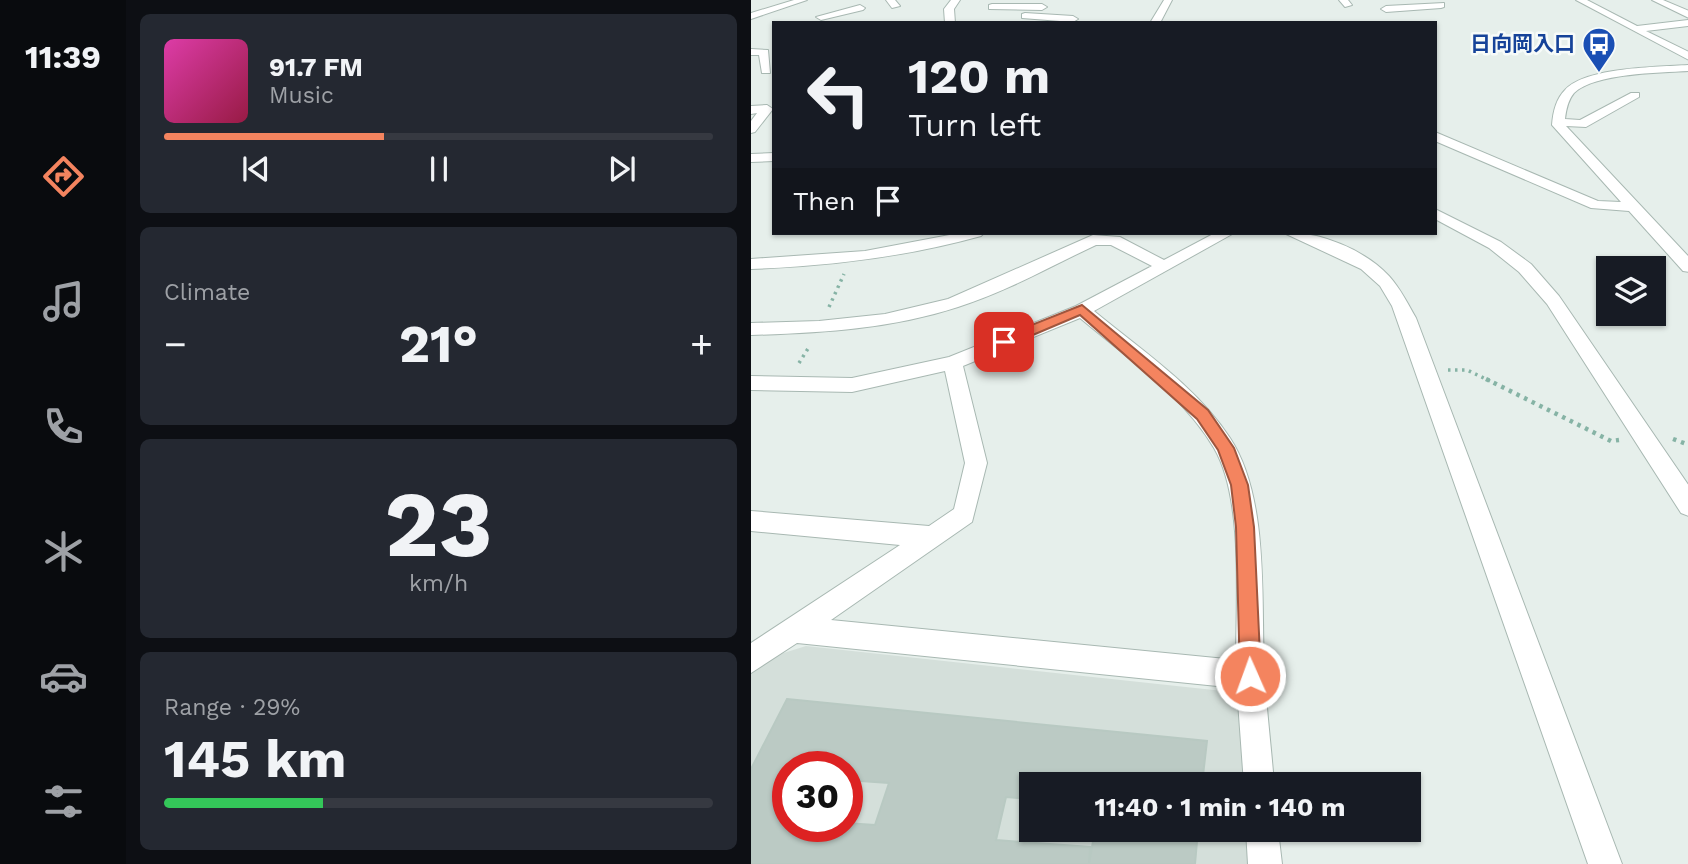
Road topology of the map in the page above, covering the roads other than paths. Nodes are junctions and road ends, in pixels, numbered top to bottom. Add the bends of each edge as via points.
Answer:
1 (803, 0) edge
2 (956, 0) edge
3 (1168, 0) edge
4 (1580, 0) edge
5 (1656, 0) edge
6 (1044, 3) edge
7 (1441, 4) edge
8 (834, 6) dead end
9 (992, 7) dead end
10 (860, 8) dead end
11 (1386, 9) dead end
12 (845, 12) junction
13 (1688, 15) edge
14 (751, 16) edge
15 (1022, 16) dead end
16 (1037, 16) junction
17 (821, 17) dead end
18 (1072, 19) dead end
19 (950, 21) edge
20 (1156, 21) edge
21 (1688, 23) edge
22 (1634, 29) junction
23 (751, 52) edge
24 (1688, 57) edge
25 (770, 58) edge
26 (1688, 68) edge
27 (766, 71) dead end
28 (1635, 95) dead end
29 (751, 110) edge
30 (1558, 122) junction
31 (751, 129) edge
32 (1437, 137) edge
33 (772, 157) edge
34 (751, 158) edge
35 (1634, 207) junction
36 (1437, 214) edge
37 (969, 235) edge
38 (1222, 235) edge
39 (1298, 235) edge
40 (751, 264) edge
41 (1162, 265) junction
42 (1688, 267) edge
43 (1082, 310) junction
44 (751, 328) edge
45 (953, 363) junction
46 (751, 383) edge
47 (1688, 506) edge
48 (751, 521) edge
49 (935, 537) junction
50 (796, 630) junction
51 (751, 659) edge
52 (1250, 676) junction
53 (1258, 772) edge
54 (1263, 842) edge
55 (1265, 864) edge
56 (1605, 864) edge

1 - 14 street
2 - 19 street via 949,9
3 - 20 street
4 - 22 street
5 - 13 street
6 - 9 street
6 - 16 street
7 - 11 street
8 - 12 street
10 - 12 street
12 - 17 street
15 - 16 street
16 - 18 street
21 - 22 street
22 - 24 street
23 - 25 street via 764,52
25 - 27 street
26 - 30 street via 1616,75 1573,88 1560,106
28 - 30 street via 1582,124
29 - 31 street via 767,109
30 - 35 street
32 - 35 street via 1596,205
33 - 34 street
35 - 42 street
36 - 47 street via 1495,245 1525,268 1553,300
37 - 40 street via 852,257
38 - 41 street
39 - 56 street via 1376,272 1407,318
41 - 43 street
41 - 44 street via 1114,240 1093,240 942,306 885,320
43 - 45 street
43 - 52 street via 1202,414 1226,448 1239,485 1245,527
45 - 46 street via 852,385
45 - 49 street via 976,463 964,515
48 - 49 street
49 - 50 street
50 - 51 street
50 - 52 street
52 - 53 street
54 - 55 street

